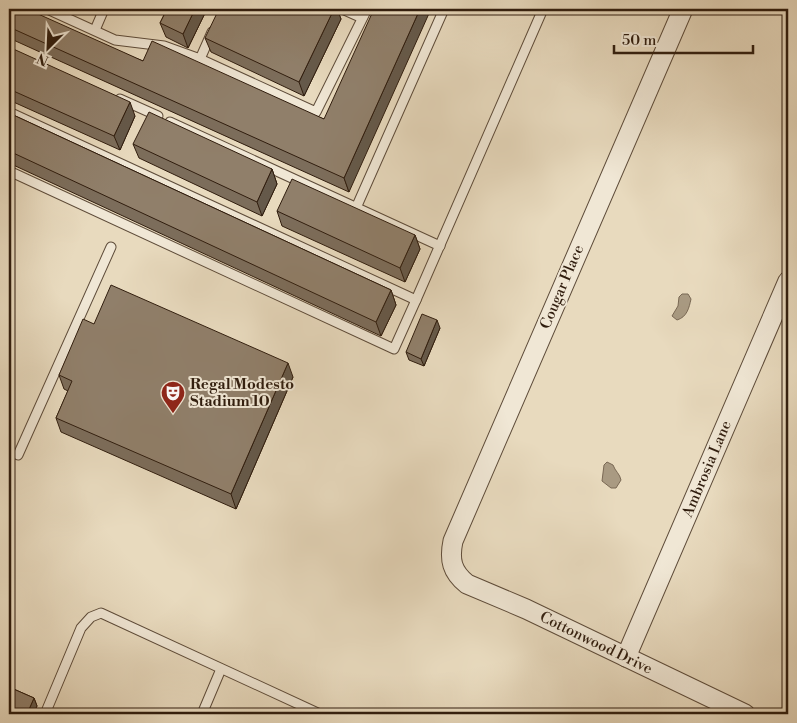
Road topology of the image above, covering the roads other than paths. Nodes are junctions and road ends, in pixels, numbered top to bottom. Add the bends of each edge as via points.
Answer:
1 (47, 9) edge
2 (104, 9) edge
3 (342, 9) edge
4 (367, 9) edge
5 (444, 9) edge
6 (543, 9) edge
7 (683, 9) edge
8 (362, 18) junction
9 (216, 26) edge
10 (94, 30) junction
11 (200, 59) junction
12 (116, 97) edge
13 (9, 112) edge
14 (9, 171) edge
15 (356, 208) junction
16 (440, 246) junction
17 (111, 247) dead end
18 (788, 281) edge
19 (416, 300) junction
20 (18, 455) dead end
21 (452, 568) joint
22 (626, 658) junction
23 (221, 669) junction
24 (45, 714) edge
25 (202, 714) edge
26 (320, 714) edge
27 (744, 714) edge

1 - 10 lane
2 - 10 lane
3 - 8 lane
4 - 8 lane
5 - 15 lane
6 - 16 lane
7 - 21 street, Cougar Place via 453,541
8 - 11 lane via 316,112
9 - 11 lane
10 - 11 lane via 115,40 164,46
12 - 15 lane
13 - 19 lane
14 - 19 lane via 394,348
15 - 16 lane
16 - 19 lane
17 - 20 lane
18 - 22 street, Ambrosia Lane
21 - 22 street, Cottonwood Drive via 467,584
22 - 27 street, Cottonwood Drive
23 - 24 lane via 101,613 91,617 81,628
23 - 25 lane
23 - 26 lane

